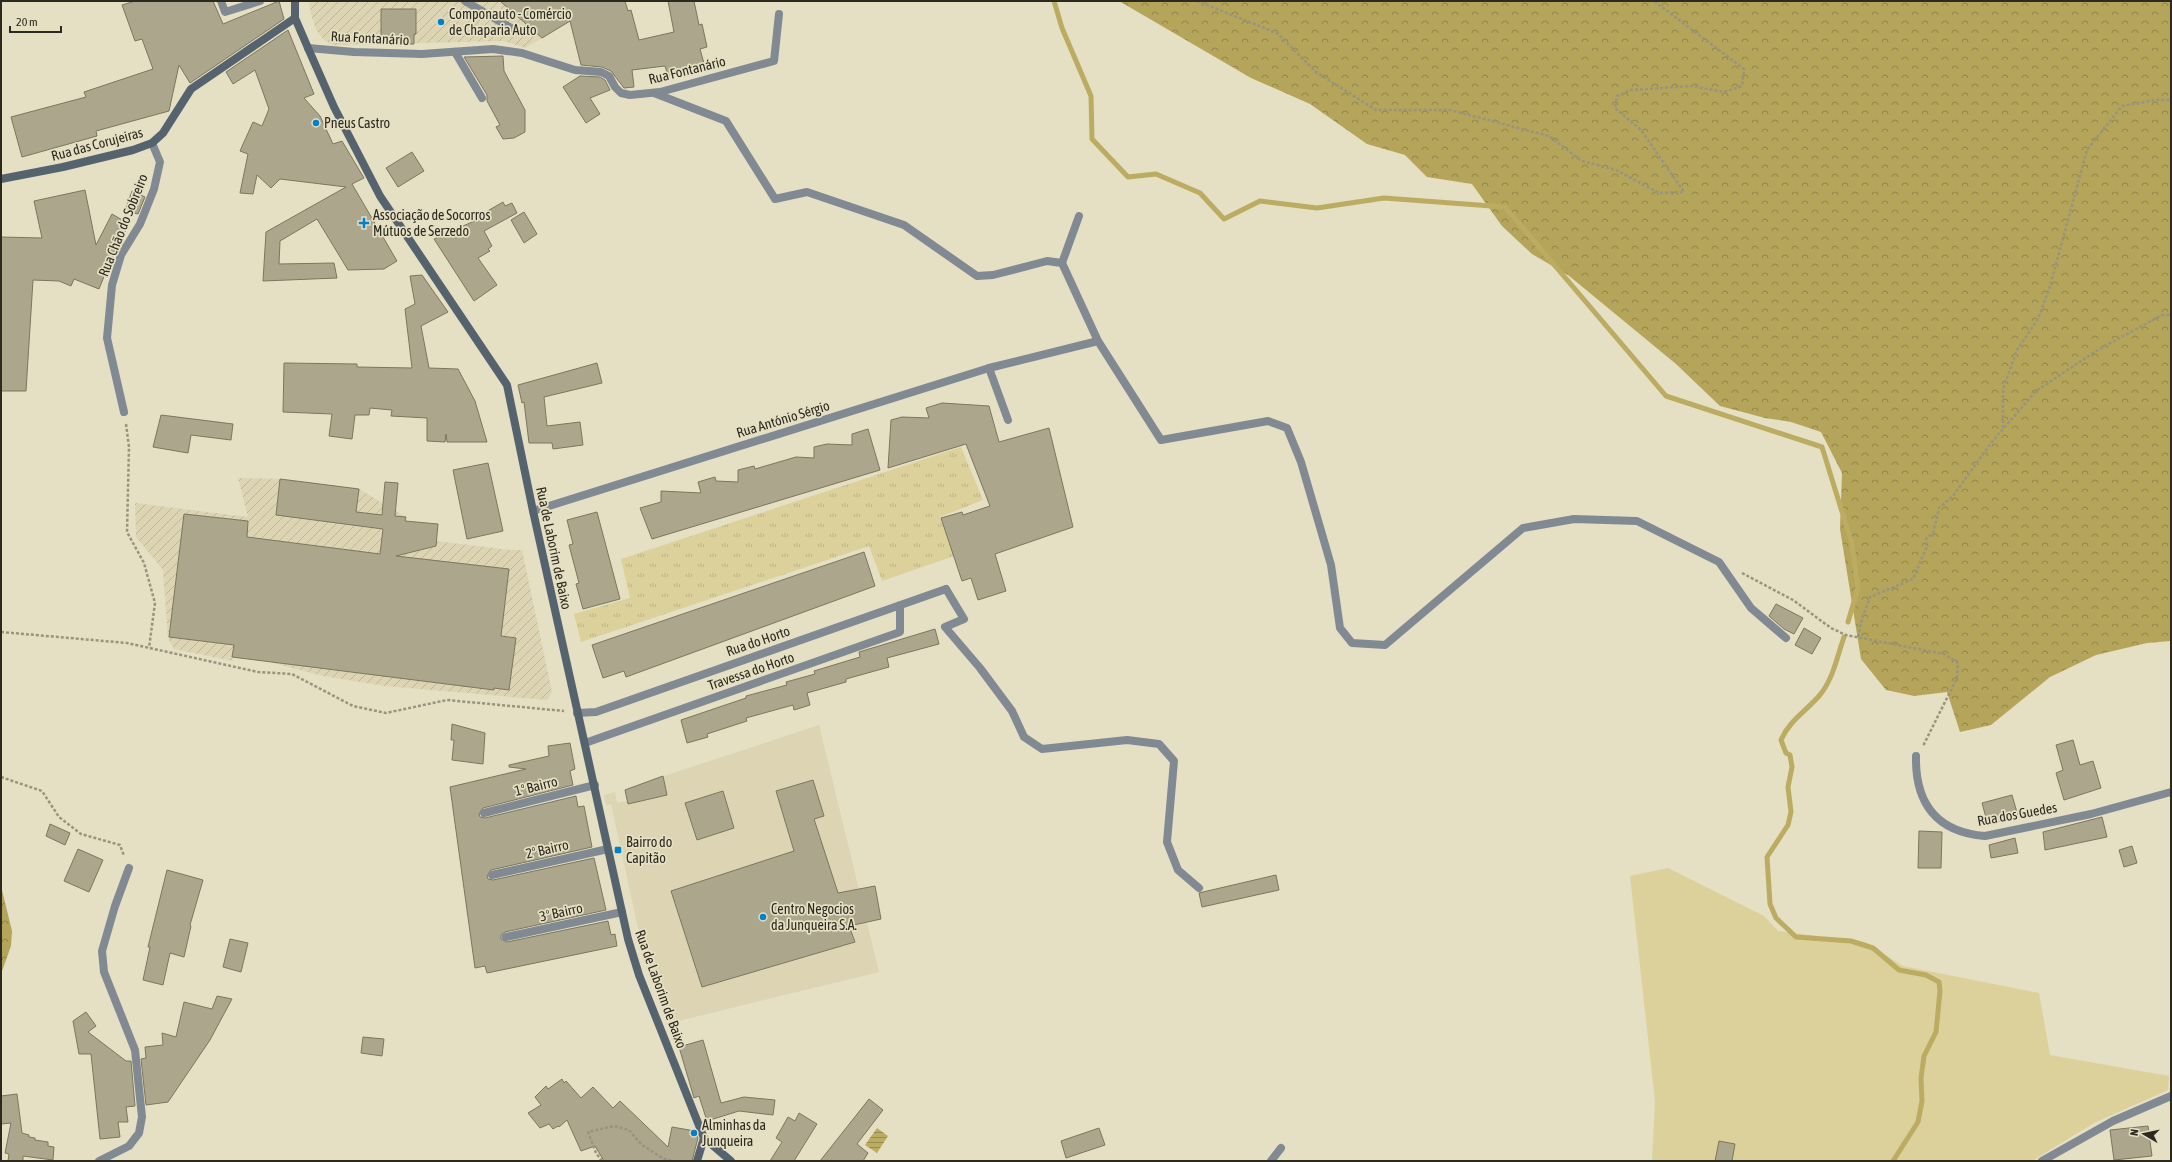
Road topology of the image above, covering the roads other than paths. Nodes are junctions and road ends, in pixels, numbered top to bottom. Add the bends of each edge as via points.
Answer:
1 (221, 1) edge
2 (260, 1) edge
3 (295, 1) edge
4 (465, 1) edge
5 (779, 14) dead end
6 (295, 18) junction
7 (511, 28) dead end
8 (308, 48) junction
9 (455, 52) junction
10 (654, 93) junction
11 (482, 98) dead end
12 (152, 143) junction
13 (1, 179) edge
14 (1079, 216) dead end
15 (1062, 263) junction
16 (1098, 341) junction
17 (989, 368) junction
18 (124, 412) road end
19 (1008, 420) dead end
20 (532, 511) junction
21 (900, 605) junction
22 (1786, 638) dead end
23 (577, 713) junction
24 (585, 743) junction
25 (1916, 756) road end
26 (595, 785) junction
27 (2171, 792) edge
28 (484, 813) dead end
29 (608, 849) junction
30 (129, 868) road end
31 (492, 875) dead end
32 (1199, 888) dead end
33 (622, 912) junction
34 (506, 937) dead end
35 (2171, 1096) edge
36 (704, 1138) junction
37 (1281, 1148) dead end
38 (99, 1161) edge
39 (697, 1161) edge
40 (731, 1161) edge
41 (1271, 1161) edge
42 (2042, 1161) edge

1 - 2 street via 225,12
3 - 6 main road, Rua de Laborim de Baixo
4 - 7 street
5 - 10 street, Rua Fontanário via 774,61
6 - 8 main road, Rua de Laborim de Baixo
6 - 12 main road, Rua das Corujeiras via 191,89 163,133
8 - 9 street, Rua Fontanário via 377,53
8 - 20 main road, Rua de Laborim de Baixo via 337,113 380,196 507,385
9 - 10 street, Rua Fontanário via 493,49 522,53 574,70 601,72 609,76 621,93
9 - 11 street
10 - 15 street via 726,121 775,199 807,192 904,226 977,276 993,275 1047,261
12 - 13 main road, Rua das Corujeiras via 134,150
12 - 18 street, Rua Chão do Sobreiro via 160,162 154,189 140,224 121,255 112,285 107,338
14 - 15 street
15 - 16 street
16 - 17 street, Rua António Sérgio
16 - 22 street via 1161,440 1268,421 1287,428 1301,462 1331,565 1340,628 1352,643 1385,645 1523,528 1574,519 1637,521 1719,562 1751,608
17 - 19 street
17 - 20 street, Rua António Sérgio
20 - 23 main road, Rua de Laborim de Baixo
21 - 23 street, Rua do Horto via 596,712
21 - 24 street, Travessa do Horto via 900,632
21 - 32 street, Rua do Horto via 946,589 964,619 945,627 1012,711 1024,737 1042,749 1127,740 1159,744 1174,761 1167,842 1178,870
23 - 24 main road, Rua de Laborim de Baixo
24 - 26 main road, Rua de Laborim de Baixo
25 - 27 street, Rua dos Guedes via 1916,777 1925,805 1949,828 1969,835 1985,836 2091,814
26 - 28 street, 1º Bairro
26 - 29 main road, Rua de Laborim de Baixo
29 - 31 street, 2º Bairro
29 - 33 main road, Rua de Laborim de Baixo
30 - 38 street via 102,951 104,972 135,1050 142,1117 139,1133 129,1146
33 - 34 street, 3º Bairro
33 - 36 main road, Rua de Laborim de Baixo via 640,975
35 - 42 street via 2113,1121
36 - 39 main road
36 - 40 main road
37 - 41 street

